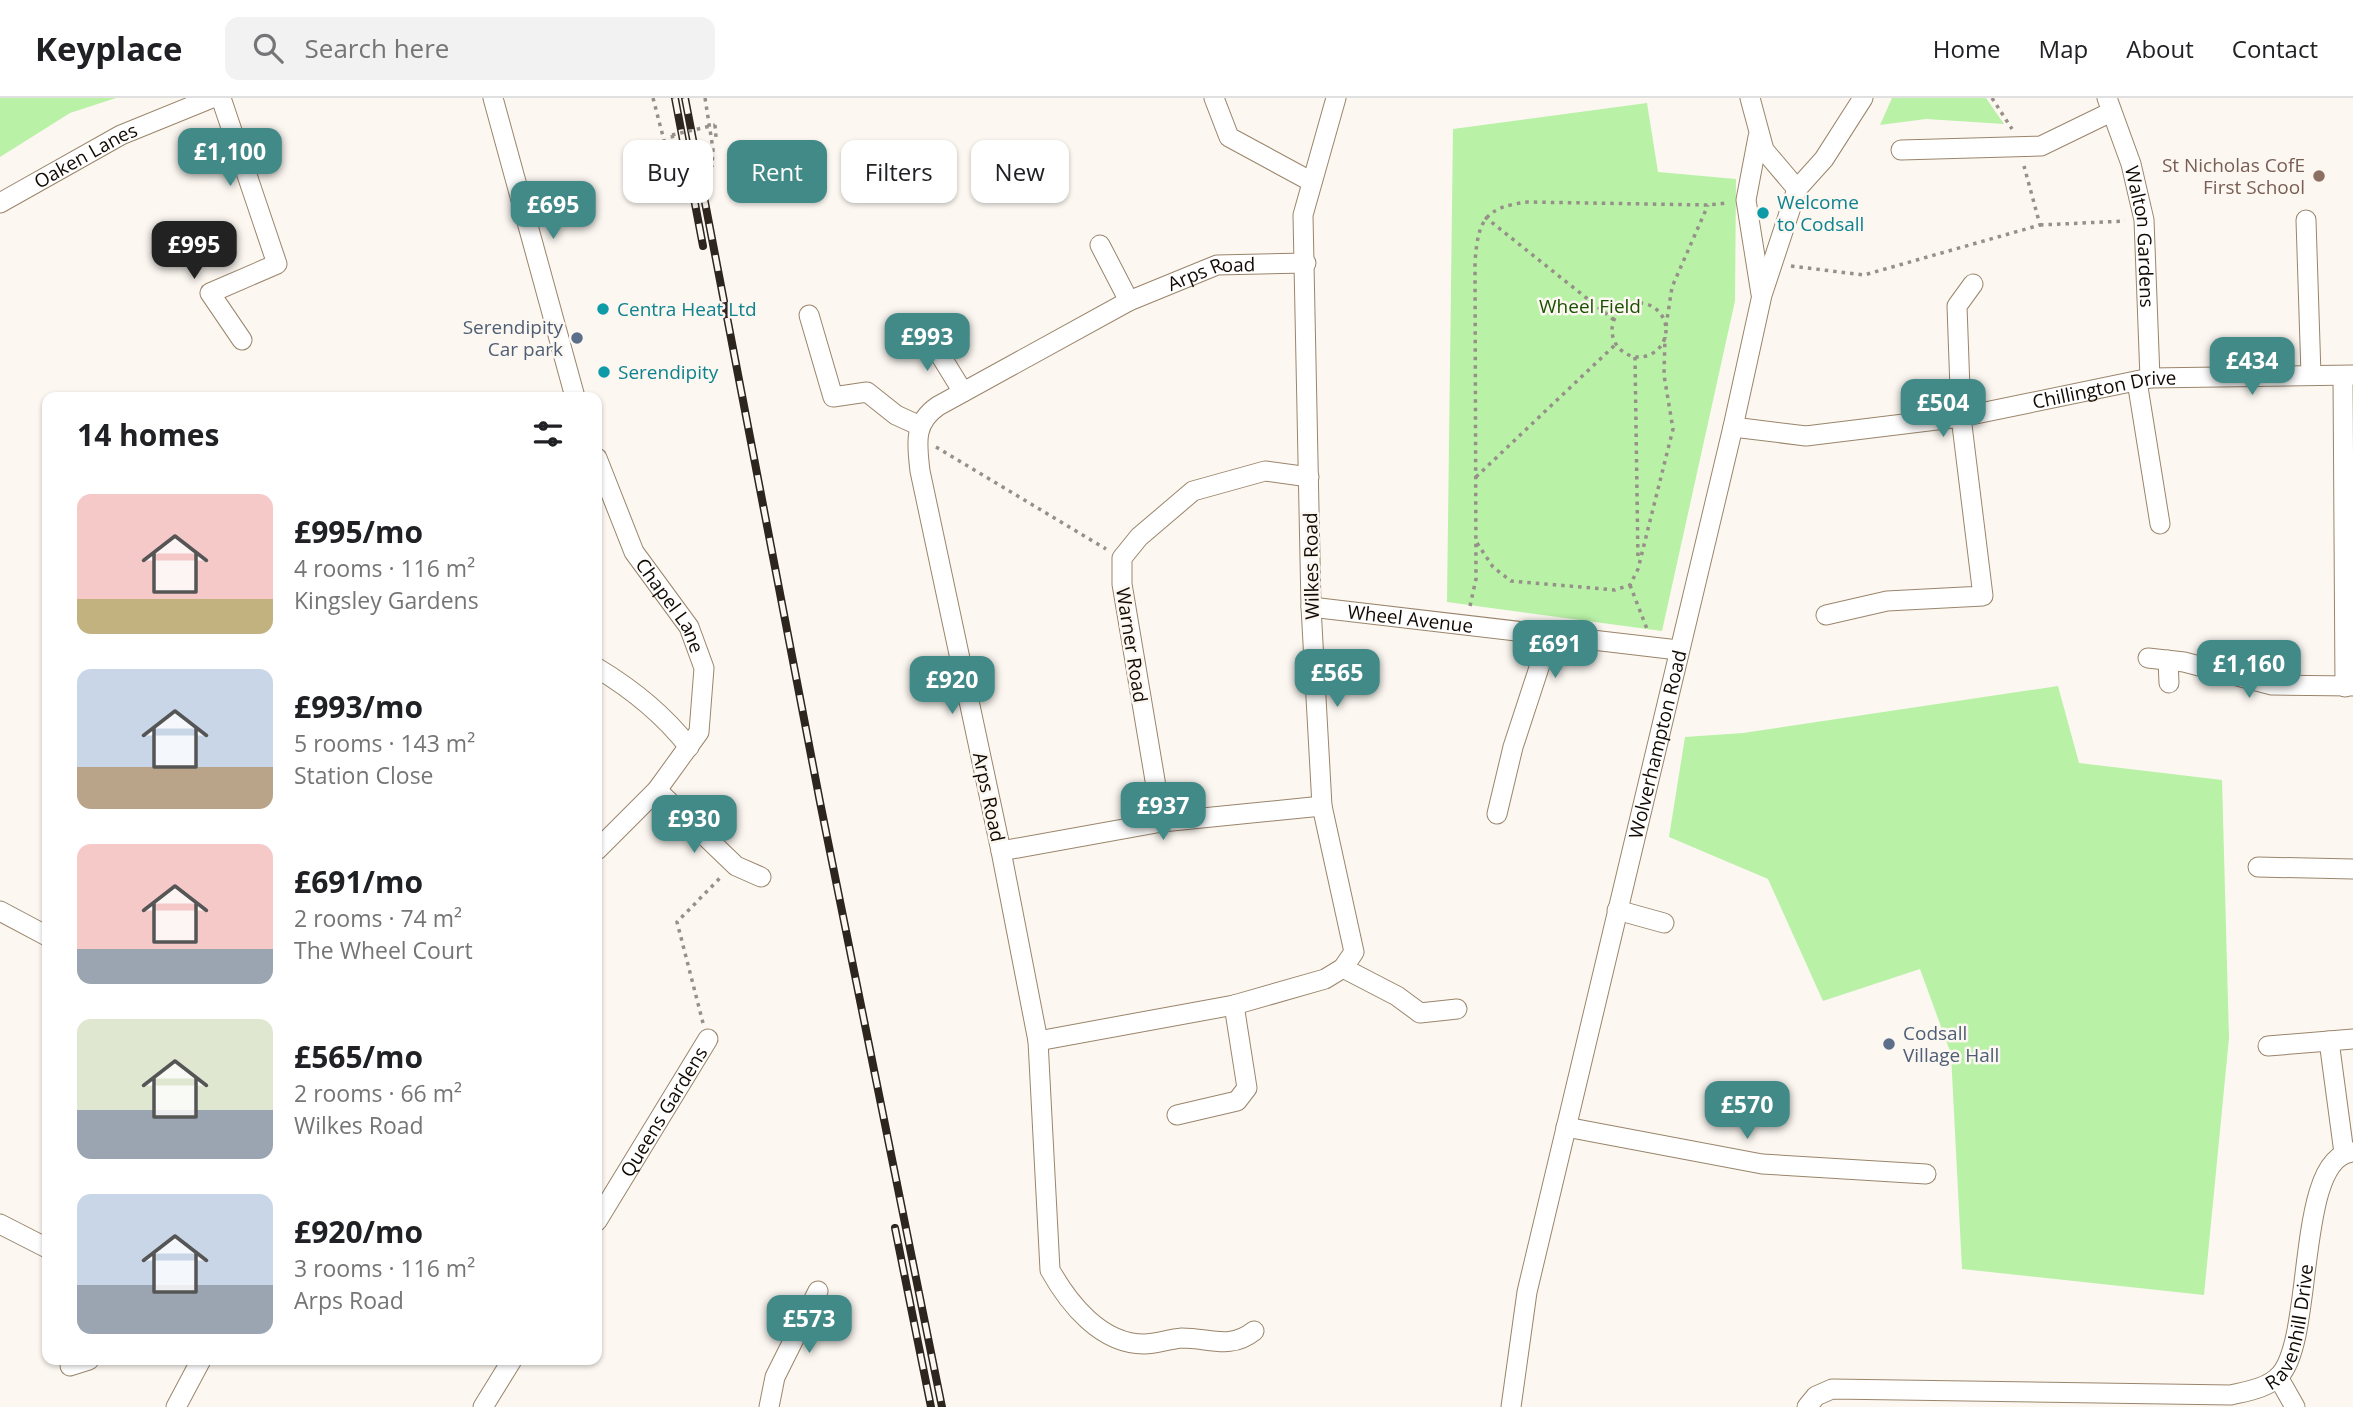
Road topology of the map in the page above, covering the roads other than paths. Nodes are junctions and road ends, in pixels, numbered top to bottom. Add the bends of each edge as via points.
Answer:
1 (212, 98) edge
2 (221, 98) edge
3 (493, 98) edge
4 (1214, 98) edge
5 (1336, 98) edge
6 (1751, 98) edge
7 (1863, 98) edge
8 (2109, 105) edge
9 (1758, 137) junction
10 (1901, 150) dead end
11 (1312, 182) junction
12 (1797, 189) junction
13 (0, 203) edge
14 (2306, 219) dead end
15 (1100, 245) dead end
16 (1306, 263) junction
17 (1973, 284) dead end
18 (1762, 295) junction
19 (1129, 301) junction
20 (809, 315) dead end
21 (926, 332) dead end
22 (242, 340) dead end
23 (2311, 375) junction
24 (2348, 376) edge
25 (2143, 379) junction
26 (574, 392) edge
27 (963, 392) junction
28 (1961, 417) junction
29 (1733, 427) junction
30 (918, 430) junction
31 (602, 471) edge
32 (1310, 477) junction
33 (2160, 524) dead end
34 (1311, 607) junction
35 (1826, 615) dead end
36 (1550, 634) junction
37 (1678, 650) junction
38 (2148, 657) dead end
39 (2168, 660) junction
40 (602, 671) edge
41 (2169, 683) dead end
42 (2349, 686) edge
43 (689, 747) junction
44 (657, 790) junction
45 (1322, 806) junction
46 (1497, 814) dead end
47 (1162, 822) junction
48 (602, 845) edge
49 (1001, 851) junction
50 (2258, 867) dead end
51 (2353, 869) edge
52 (761, 877) dead end
53 (1617, 910) junction
54 (0, 911) edge
55 (1664, 923) dead end
56 (42, 933) edge
57 (1343, 968) junction
58 (1234, 1005) junction
59 (1457, 1009) dead end
60 (708, 1038) road end
61 (2353, 1039) edge
62 (1038, 1041) junction
63 (2329, 1041) junction
64 (2268, 1046) dead end
65 (1177, 1115) dead end
66 (1566, 1128) junction
67 (2348, 1152) edge
68 (1926, 1174) dead end
69 (602, 1213) edge
70 (0, 1224) edge
71 (42, 1245) edge
72 (818, 1291) dead end
73 (1254, 1331) dead end
74 (73, 1365) edge
75 (198, 1365) edge
76 (509, 1365) edge
77 (70, 1366) dead end
78 (2278, 1377) junction
79 (176, 1407) edge
80 (484, 1407) edge
81 (769, 1407) edge
82 (1511, 1407) edge
83 (1807, 1407) edge
84 (2295, 1407) edge

1 - 13 street, Oaken Lanes via 121,135
2 - 22 street via 277,264 210,293
3 - 26 street
4 - 11 street via 1229,137
5 - 11 street, Wilkes Road
6 - 9 street
7 - 12 street via 1824,159
8 - 10 street via 2041,146
8 - 25 street, Walton Gardens via 2131,164 2144,220
9 - 12 street via 1770,160
9 - 18 street via 1746,200
11 - 16 street, Wilkes Road via 1303,215
12 - 18 street, Wolverhampton Road
14 - 23 street
15 - 19 street
16 - 19 street, Arps Road via 1217,265
16 - 32 street, Wilkes Road
17 - 28 street via 1957,306
18 - 29 street, Wolverhampton Road
19 - 27 street, Arps Road
20 - 30 street via 833,397 867,393
21 - 27 street
23 - 24 street, Chillington Drive
23 - 25 street, Chillington Drive
24 - 42 street
25 - 28 street, Chillington Drive
25 - 33 street, Walton Gardens
27 - 30 street, Arps Road via 926,414
28 - 29 street, Chillington Drive via 1806,436
28 - 35 street via 1983,596 1887,601
29 - 37 street, Wolverhampton Road
30 - 49 street, Arps Road via 920,471
31 - 43 street, Chapel Lane via 634,552 689,627 704,668 699,732
32 - 34 street, Wilkes Road
32 - 47 street, Warner Road via 1265,471 1193,491 1139,537 1122,558 1122,584
34 - 36 street, Wheel Avenue
34 - 45 street, Wilkes Road
36 - 37 street, Wheel Avenue
36 - 46 street via 1523,713
37 - 53 street, Wolverhampton Road
38 - 39 street
39 - 41 street
39 - 42 street via 2272,685
40 - 43 street via 674,728
43 - 44 street, Chapel Lane
44 - 48 street, Chapel Lane
44 - 52 street via 736,866
45 - 47 street
45 - 57 street, Wilkes Road via 1354,942 1354,952
47 - 49 street
49 - 62 street, Arps Road
50 - 51 street
53 - 55 street
53 - 66 street, Wolverhampton Road
54 - 56 street
57 - 58 street via 1325,979
57 - 59 street via 1422,1014
58 - 62 street
58 - 65 street via 1248,1088 1237,1101
60 - 69 street, Queens Gardens
61 - 63 street
62 - 73 street, Arps Road via 1050,1270 1066,1298 1112,1338 1143,1344 1181,1338 1242,1341
63 - 64 street
63 - 67 street
66 - 68 street via 1762,1164
66 - 82 street, Wolverhampton Road via 1527,1292
67 - 78 street, Ravenhill Drive via 2333,1160 2324,1174 2294,1350
70 - 71 street
72 - 81 street via 775,1377
74 - 77 street
75 - 79 street
76 - 80 street
78 - 83 street, Ravenhill Drive via 2231,1395 1832,1389 1816,1396
78 - 84 street

